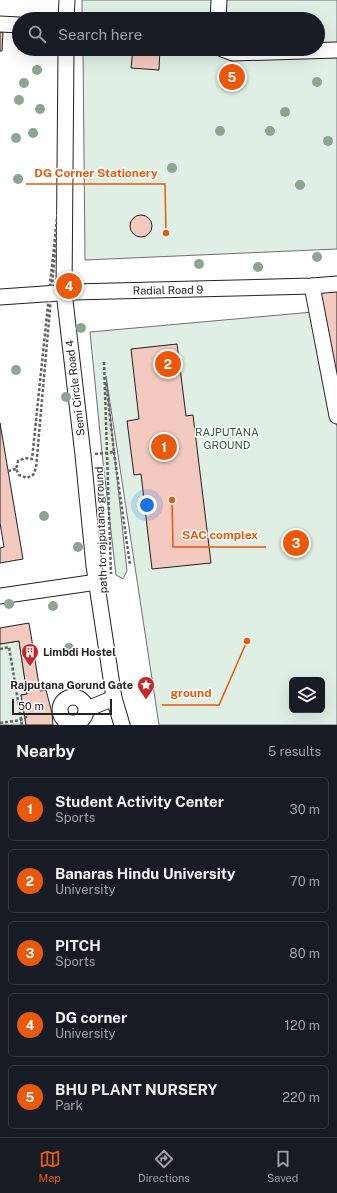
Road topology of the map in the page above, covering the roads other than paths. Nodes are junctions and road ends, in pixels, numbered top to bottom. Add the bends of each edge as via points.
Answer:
1 (67, 0) edge
2 (219, 0) edge
3 (66, 12) edge
4 (218, 12) edge
5 (0, 24) edge
6 (12, 25) edge
7 (325, 50) edge
8 (337, 50) edge
9 (66, 56) edge
10 (337, 284) edge
11 (312, 286) junction
12 (59, 293) junction
13 (0, 297) edge
14 (337, 416) edge
15 (104, 581) junction
16 (0, 596) edge
17 (114, 698) junction
18 (56, 713) dead end
19 (122, 725) edge

1 - 3 street
2 - 4 street
5 - 6 street
7 - 8 street
9 - 12 street, Semi Circle Road 4
10 - 11 street, Radial Road 9
11 - 12 street, Radial Road 9
11 - 14 street
12 - 13 street, Radial Road 9
12 - 15 street, Semi Circle Road 4
15 - 16 street
15 - 17 street, Semi Circle Road 4
17 - 18 street via 87,709 82,700 72,697 63,702
17 - 19 street, Semi Circle Road 4

